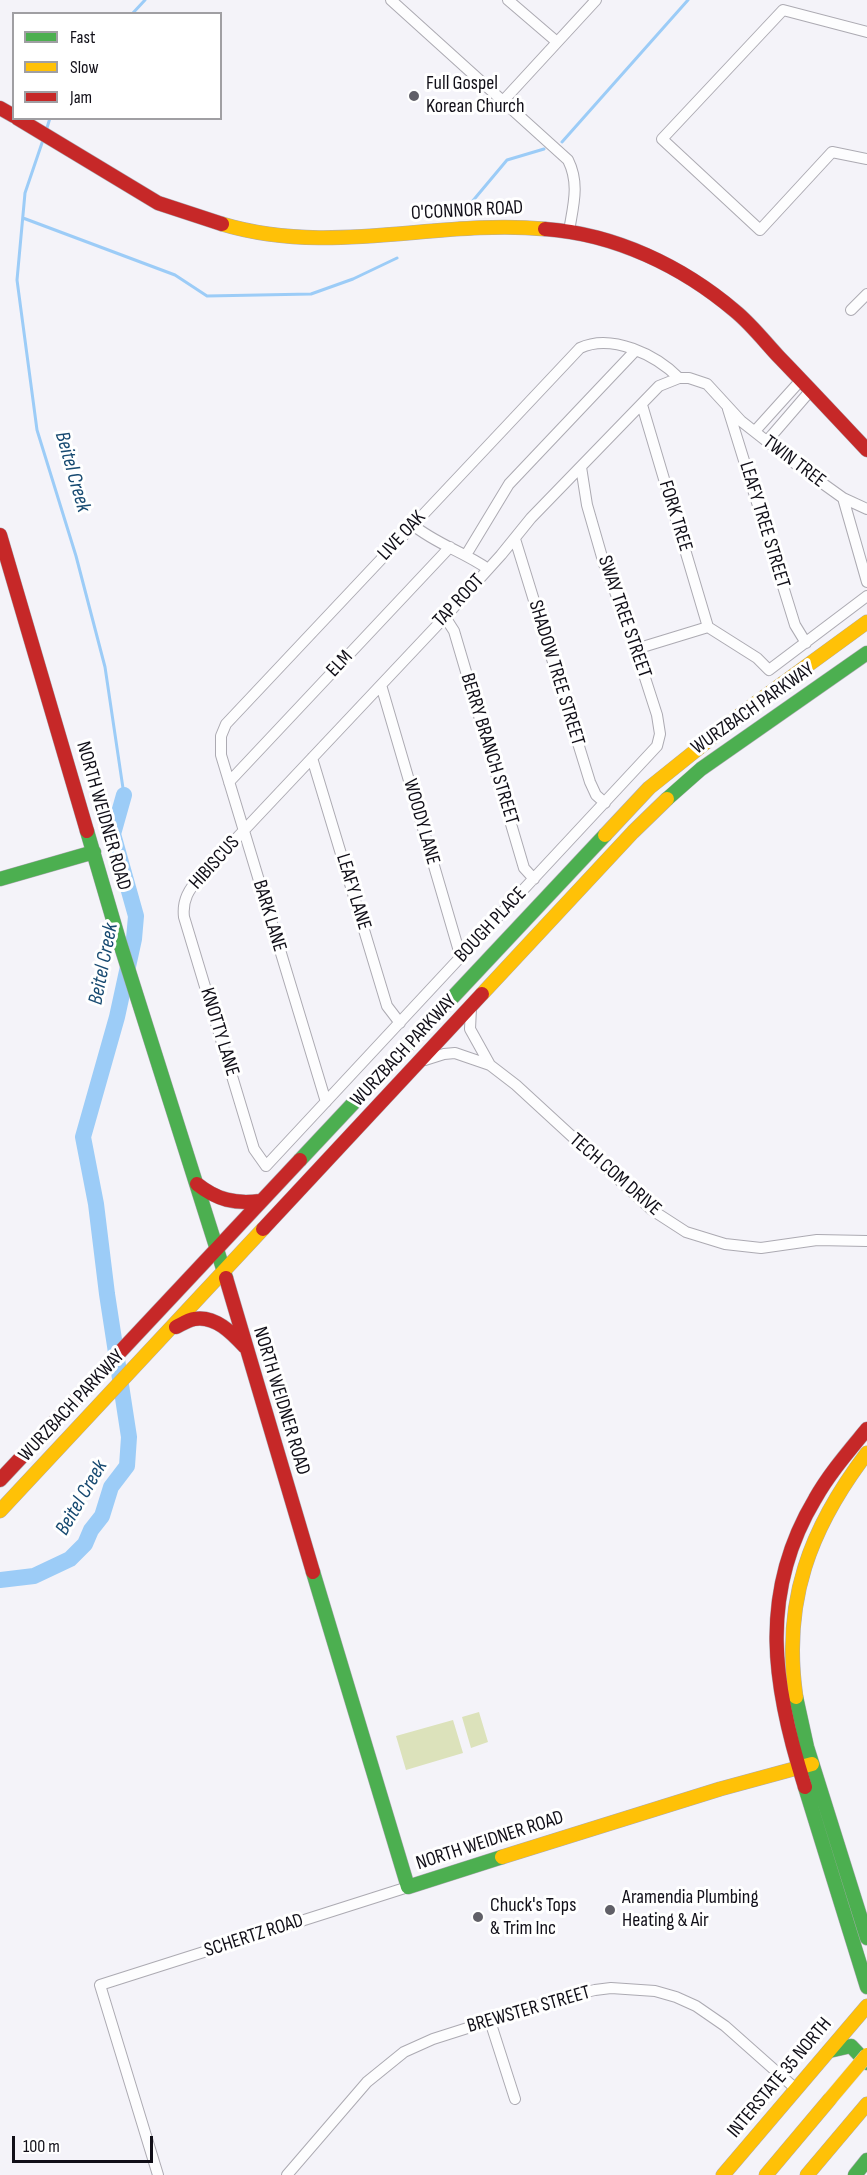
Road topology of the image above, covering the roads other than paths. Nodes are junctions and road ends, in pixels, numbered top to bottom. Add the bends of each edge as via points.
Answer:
1 (391, 0) edge
2 (508, 0) edge
3 (596, 0) edge
4 (867, 32) edge
5 (557, 42) junction
6 (503, 101) junction
7 (20, 120) edge
8 (867, 159) edge
9 (569, 231) junction
10 (867, 294) edge
11 (851, 310) dead end
12 (635, 351) junction
13 (679, 378) junction
14 (801, 380) junction
15 (811, 390) junction
16 (642, 405) junction
17 (727, 405) junction
18 (755, 431) junction
19 (767, 441) junction
20 (867, 450) edge
21 (581, 467) junction
22 (843, 498) junction
23 (867, 509) edge
24 (413, 525) junction
25 (0, 535) edge
26 (515, 538) junction
27 (450, 547) junction
28 (466, 555) junction
29 (864, 558) edge
30 (489, 569) junction
31 (867, 582) edge
32 (867, 596) edge
33 (445, 617) junction
34 (867, 622) edge
35 (708, 627) junction
36 (806, 643) junction
37 (636, 649) junction
38 (867, 653) edge
39 (381, 685) junction
40 (223, 729) joint
41 (312, 758) junction
42 (643, 763) joint
43 (229, 782) junction
44 (605, 803) junction
45 (243, 831) junction
46 (94, 852) junction
47 (0, 879) edge
48 (534, 879) junction
49 (186, 896) joint
50 (461, 958) junction
51 (471, 1008) junction
52 (400, 1023) junction
53 (421, 1061) junction
54 (490, 1065) junction
55 (326, 1102) junction
56 (266, 1166) joint
57 (197, 1184) junction
58 (260, 1201) junction
59 (867, 1241) edge
60 (217, 1248) junction
61 (223, 1272) junction
62 (171, 1330) junction
63 (245, 1347) junction
64 (867, 1429) edge
65 (867, 1454) edge
66 (0, 1480) edge
67 (0, 1511) edge
68 (791, 1553) junction
69 (806, 1557) junction
70 (806, 1765) junction
71 (408, 1887) junction
72 (866, 1931) edge
73 (867, 1987) edge
74 (867, 2006) edge
75 (490, 2021) junction
76 (829, 2050) junction
77 (867, 2055) edge
78 (867, 2063) edge
79 (796, 2089) junction
80 (515, 2099) dead end
81 (867, 2104) edge
82 (867, 2160) edge
83 (158, 2175) edge
84 (287, 2175) edge
85 (723, 2175) edge
86 (766, 2175) edge
87 (807, 2175) edge
88 (855, 2175) edge

1 - 6 street
2 - 5 street
3 - 5 street
4 - 8 street via 783,10 662,139 760,230 832,152
5 - 6 street
6 - 9 street via 568,160 576,185
7 - 9 main road, O'CONNOR ROAD via 158,203 244,231 310,239 516,226
9 - 14 main road, O'CONNOR ROAD via 626,246 708,289 737,312
10 - 11 street
12 - 13 street via 666,365
12 - 24 street, LIVE OAK via 610,343 580,348
12 - 28 street via 510,484
13 - 16 street, TAP ROOT via 659,386
13 - 17 street, TWIN TREE via 700,380
14 - 15 main road, O'CONNOR ROAD
14 - 18 street
15 - 19 street
15 - 20 main road, O'CONNOR ROAD
16 - 21 street, TAP ROOT
16 - 35 street, FORK TREE
17 - 18 street, TWIN TREE
17 - 36 street, LEAFY TREE STREET via 795,625
18 - 19 street, TWIN TREE
19 - 22 street, TWIN TREE
21 - 26 street, TAP ROOT
21 - 37 street, SWAY TREE STREET via 604,564
22 - 23 street, TWIN TREE
22 - 29 street
24 - 27 street
24 - 40 street, LIVE OAK
25 - 46 main road, NORTH WEIDNER ROAD
26 - 30 street, TAP ROOT
26 - 44 street, SHADOW TREE STREET via 590,782
27 - 28 street
27 - 43 street, ELM
28 - 30 street
29 - 31 street
30 - 33 street, TAP ROOT
32 - 36 street
33 - 39 street, TAP ROOT
33 - 48 street, BERRY BRANCH STREET via 454,631 524,867
34 - 58 main road, WURZBACH PARKWAY via 745,711 649,788
35 - 36 street via 757,658 768,670
35 - 37 street
37 - 42 street, SWAY TREE STREET via 660,734 657,746
38 - 51 main road, WURZBACH PARKWAY via 727,750 673,793
39 - 41 street, TAP ROOT
39 - 50 street, WOODY LANE
40 - 43 street, BARK LANE via 221,755
41 - 45 street, TAP ROOT
41 - 52 street, LEAFY LANE via 387,1006
42 - 44 street, BOUGH PLACE
43 - 45 street, BARK LANE
44 - 48 street, BOUGH PLACE
45 - 49 street, HIBISCUS
45 - 55 street, BARK LANE
46 - 47 main road
46 - 57 main road, NORTH WEIDNER ROAD
48 - 50 street, BOUGH PLACE
49 - 56 street, KNOTTY LANE via 184,917 254,1149
50 - 52 street, BOUGH PLACE
51 - 53 main road, WURZBACH PARKWAY
51 - 54 street, TECH COM DRIVE via 470,1029
52 - 55 street, BOUGH PLACE
53 - 54 street, TECH COM DRIVE via 455,1053
53 - 61 main road, WURZBACH PARKWAY
54 - 59 street, TECH COM DRIVE via 652,1210 686,1232 751,1248 817,1240
55 - 56 street, BOUGH PLACE
57 - 58 main road via 225,1201
57 - 60 main road, NORTH WEIDNER ROAD
58 - 60 main road, WURZBACH PARKWAY
60 - 61 main road, NORTH WEIDNER ROAD
60 - 66 main road, WURZBACH PARKWAY
61 - 62 main road, WURZBACH PARKWAY
61 - 63 main road, NORTH WEIDNER ROAD
62 - 63 main road via 194,1319 213,1321
62 - 67 main road, WURZBACH PARKWAY
63 - 71 main road, NORTH WEIDNER ROAD
64 - 68 main road via 814,1500
65 - 69 main road via 829,1508
68 - 69 main road
68 - 70 main road via 777,1620 776,1663 783,1714
69 - 70 main road via 794,1610 792,1662
70 - 71 main road, NORTH WEIDNER ROAD
70 - 72 main road
70 - 73 main road
71 - 83 street, SCHERTZ ROAD via 100,1985
74 - 76 main road, INTERSTATE 35 NORTH
75 - 79 street, BREWSTER STREET via 592,1990 655,1991 676,1997 711,2016
75 - 80 street
75 - 84 street, BREWSTER STREET via 433,2039 388,2063
76 - 78 main road via 851,2046
76 - 79 main road, INTERSTATE 35 NORTH
77 - 86 main road, bridge
79 - 85 main road, INTERSTATE 35 NORTH
81 - 87 main road
82 - 88 main road

